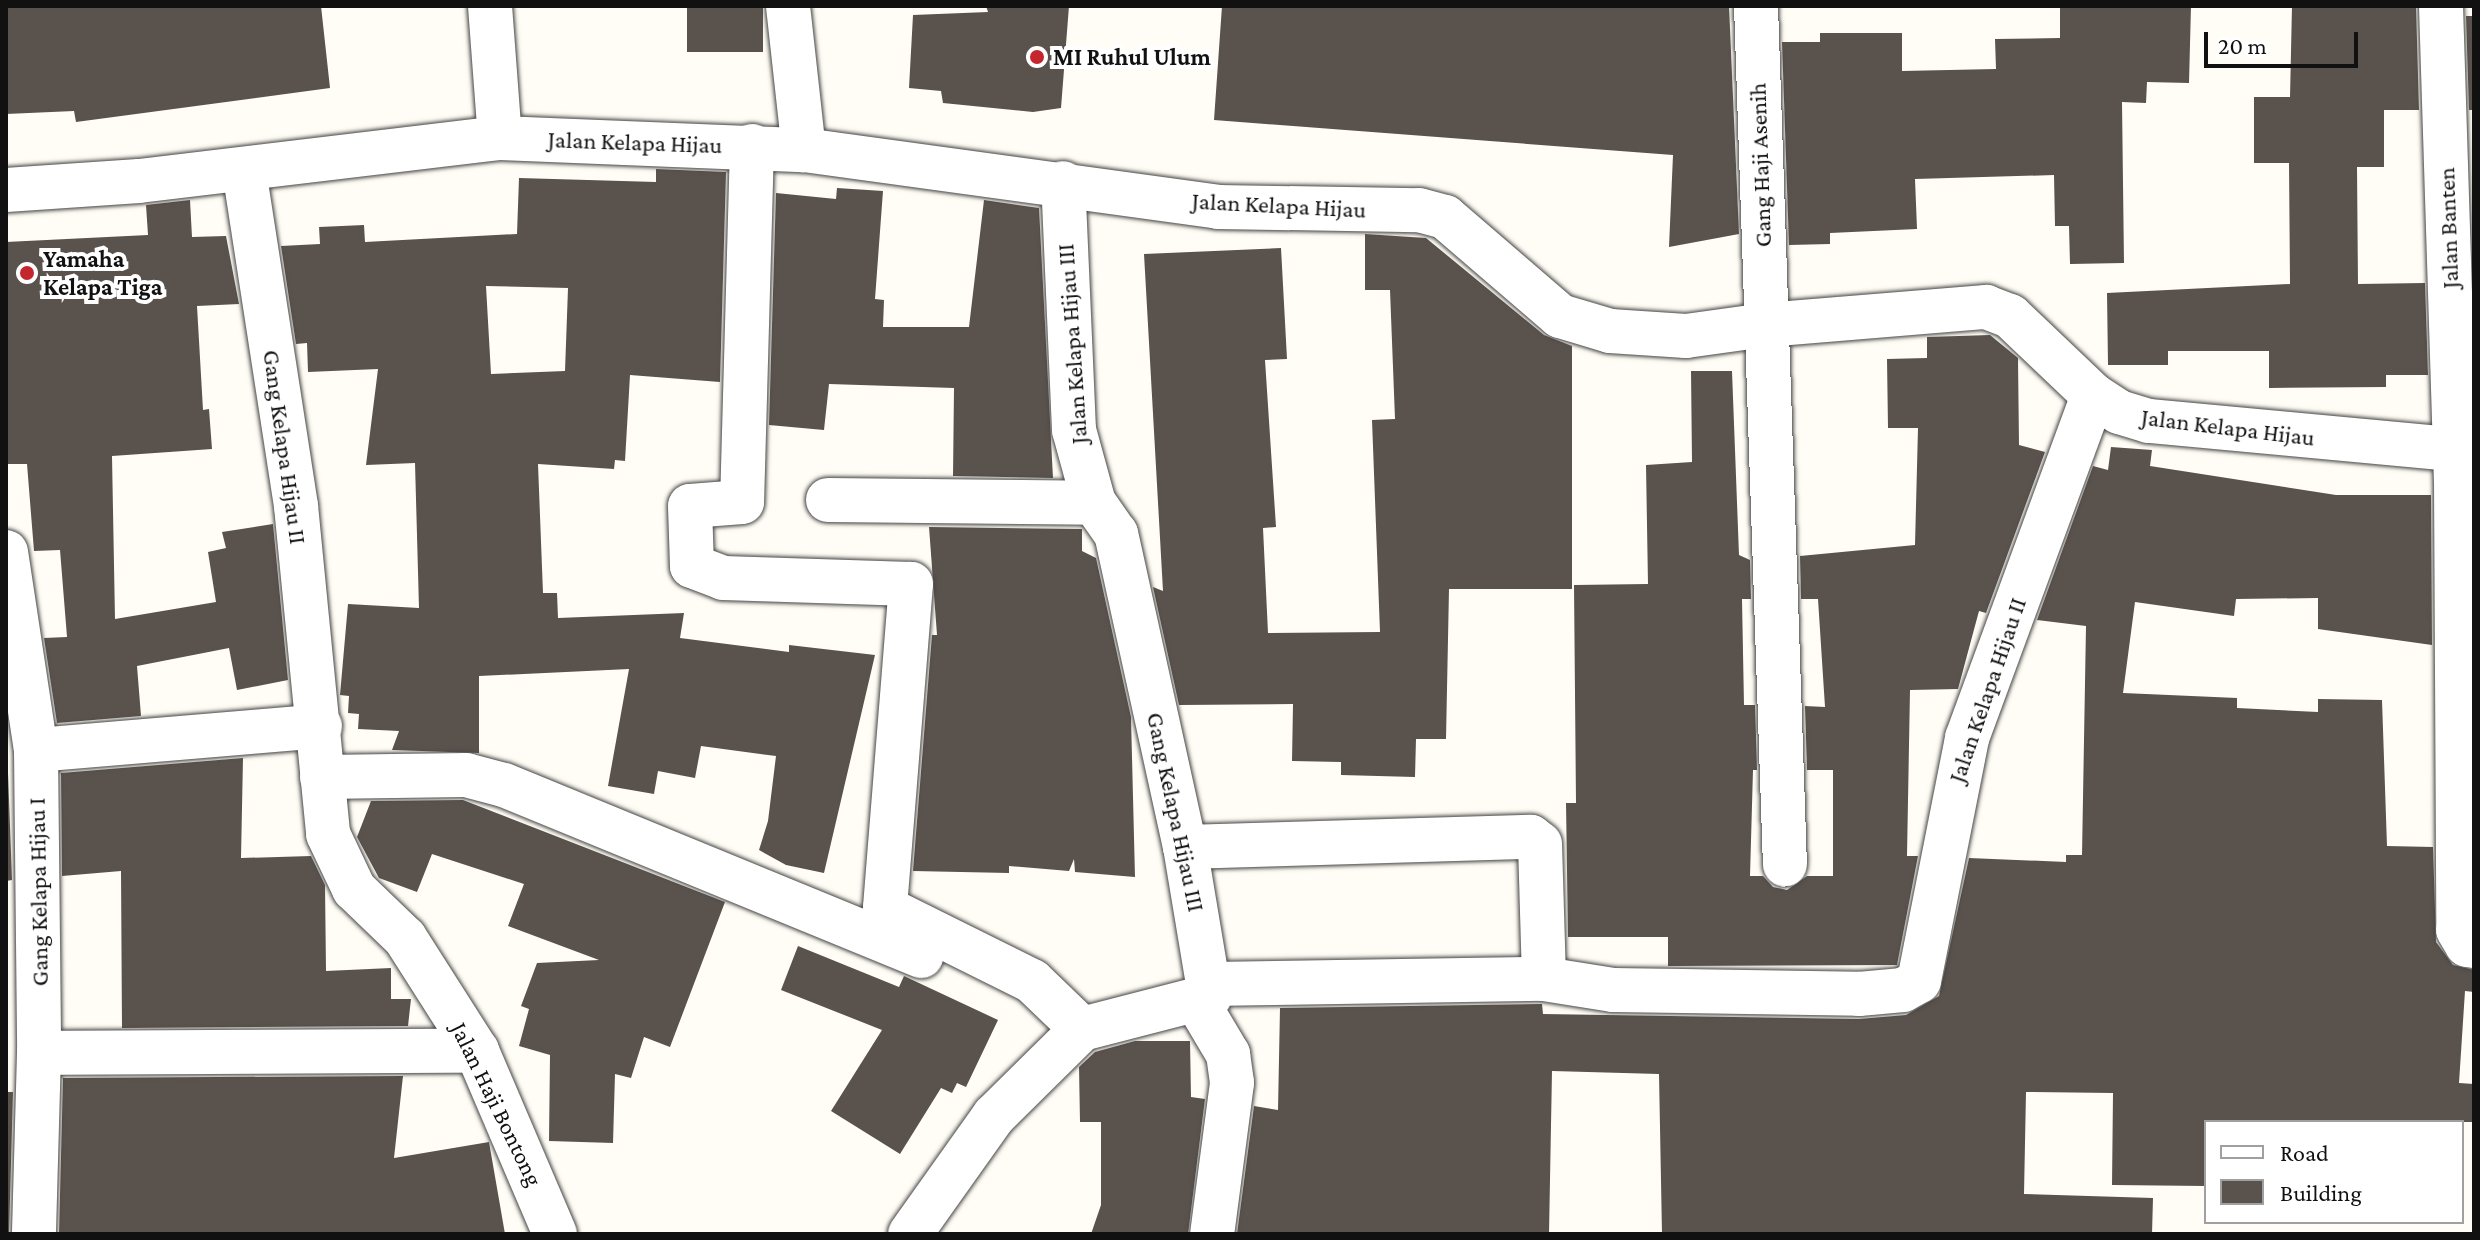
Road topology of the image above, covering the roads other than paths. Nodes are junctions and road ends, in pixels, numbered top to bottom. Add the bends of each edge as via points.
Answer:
1 (490, 6) edge
2 (788, 6) edge
3 (1756, 6) edge
4 (2441, 6) edge
5 (500, 138) junction
6 (752, 146) junction
7 (804, 150) junction
8 (244, 170) junction
9 (1063, 183) junction
10 (6, 190) edge
11 (1765, 325) junction
12 (2093, 395) junction
13 (2465, 451) edge
14 (828, 500) dead end
15 (1094, 503) junction
16 (6, 552) edge
17 (320, 726) junction
18 (36, 750) junction
19 (322, 777) junction
20 (1185, 847) junction
21 (1785, 865) dead end
22 (2474, 946) edge
23 (1544, 979) junction
24 (1204, 993) junction
25 (1082, 1029) junction
26 (477, 1051) junction
27 (39, 1053) junction
28 (34, 1234) edge
29 (555, 1234) edge
30 (910, 1234) edge
31 (1212, 1234) edge

1 - 5 street
2 - 7 street
3 - 11 street, Gang Haji Asenih
4 - 13 street, Jalan Banten
5 - 6 street, Jalan Kelapa Hijau
5 - 8 street, Jalan Kelapa Hijau
6 - 7 street, Jalan Kelapa Hijau
6 - 25 street via 742,502 690,506 692,566 737,579 911,584 885,908 1032,981
7 - 9 street, Jalan Kelapa Hijau
8 - 10 street, Jalan Kelapa Hijau
8 - 17 street, Gang Kelapa Hijau II via 296,506
9 - 11 street, Jalan Kelapa Hijau via 1218,207 1434,212 1477,243 1524,290 1583,325 1686,336
9 - 15 street, Jalan Kelapa Hijau III via 1074,430
11 - 12 street, Jalan Kelapa Hijau via 1986,307 2010,316
11 - 21 street, Gang Haji Asenih
12 - 13 street, Jalan Kelapa Hijau via 2119,412 2149,421
12 - 23 street, Jalan Kelapa Hijau II via 1967,738 1919,981 1903,990 1859,994 1613,990
13 - 22 street, Jalan Banten via 2458,930 2467,945
14 - 15 street
15 - 20 street, Gang Kelapa Hijau III via 1116,534
16 - 18 street, Gang Kelapa Hijau I
17 - 18 street
17 - 19 street, Jalan Haji Bontong
18 - 27 street, Gang Kelapa Hijau I
19 - 25 street via 466,775 504,785 883,939
19 - 26 street, Jalan Haji Bontong via 328,834 354,889 405,938
20 - 23 street via 1531,837 1540,844
20 - 24 street, Gang Kelapa Hijau III
23 - 24 street
24 - 25 street
24 - 31 street via 1228,1054 1232,1083
25 - 30 street via 994,1116
26 - 27 street
26 - 29 street, Jalan Haji Bontong
27 - 28 street, Gang Kelapa Hijau I

